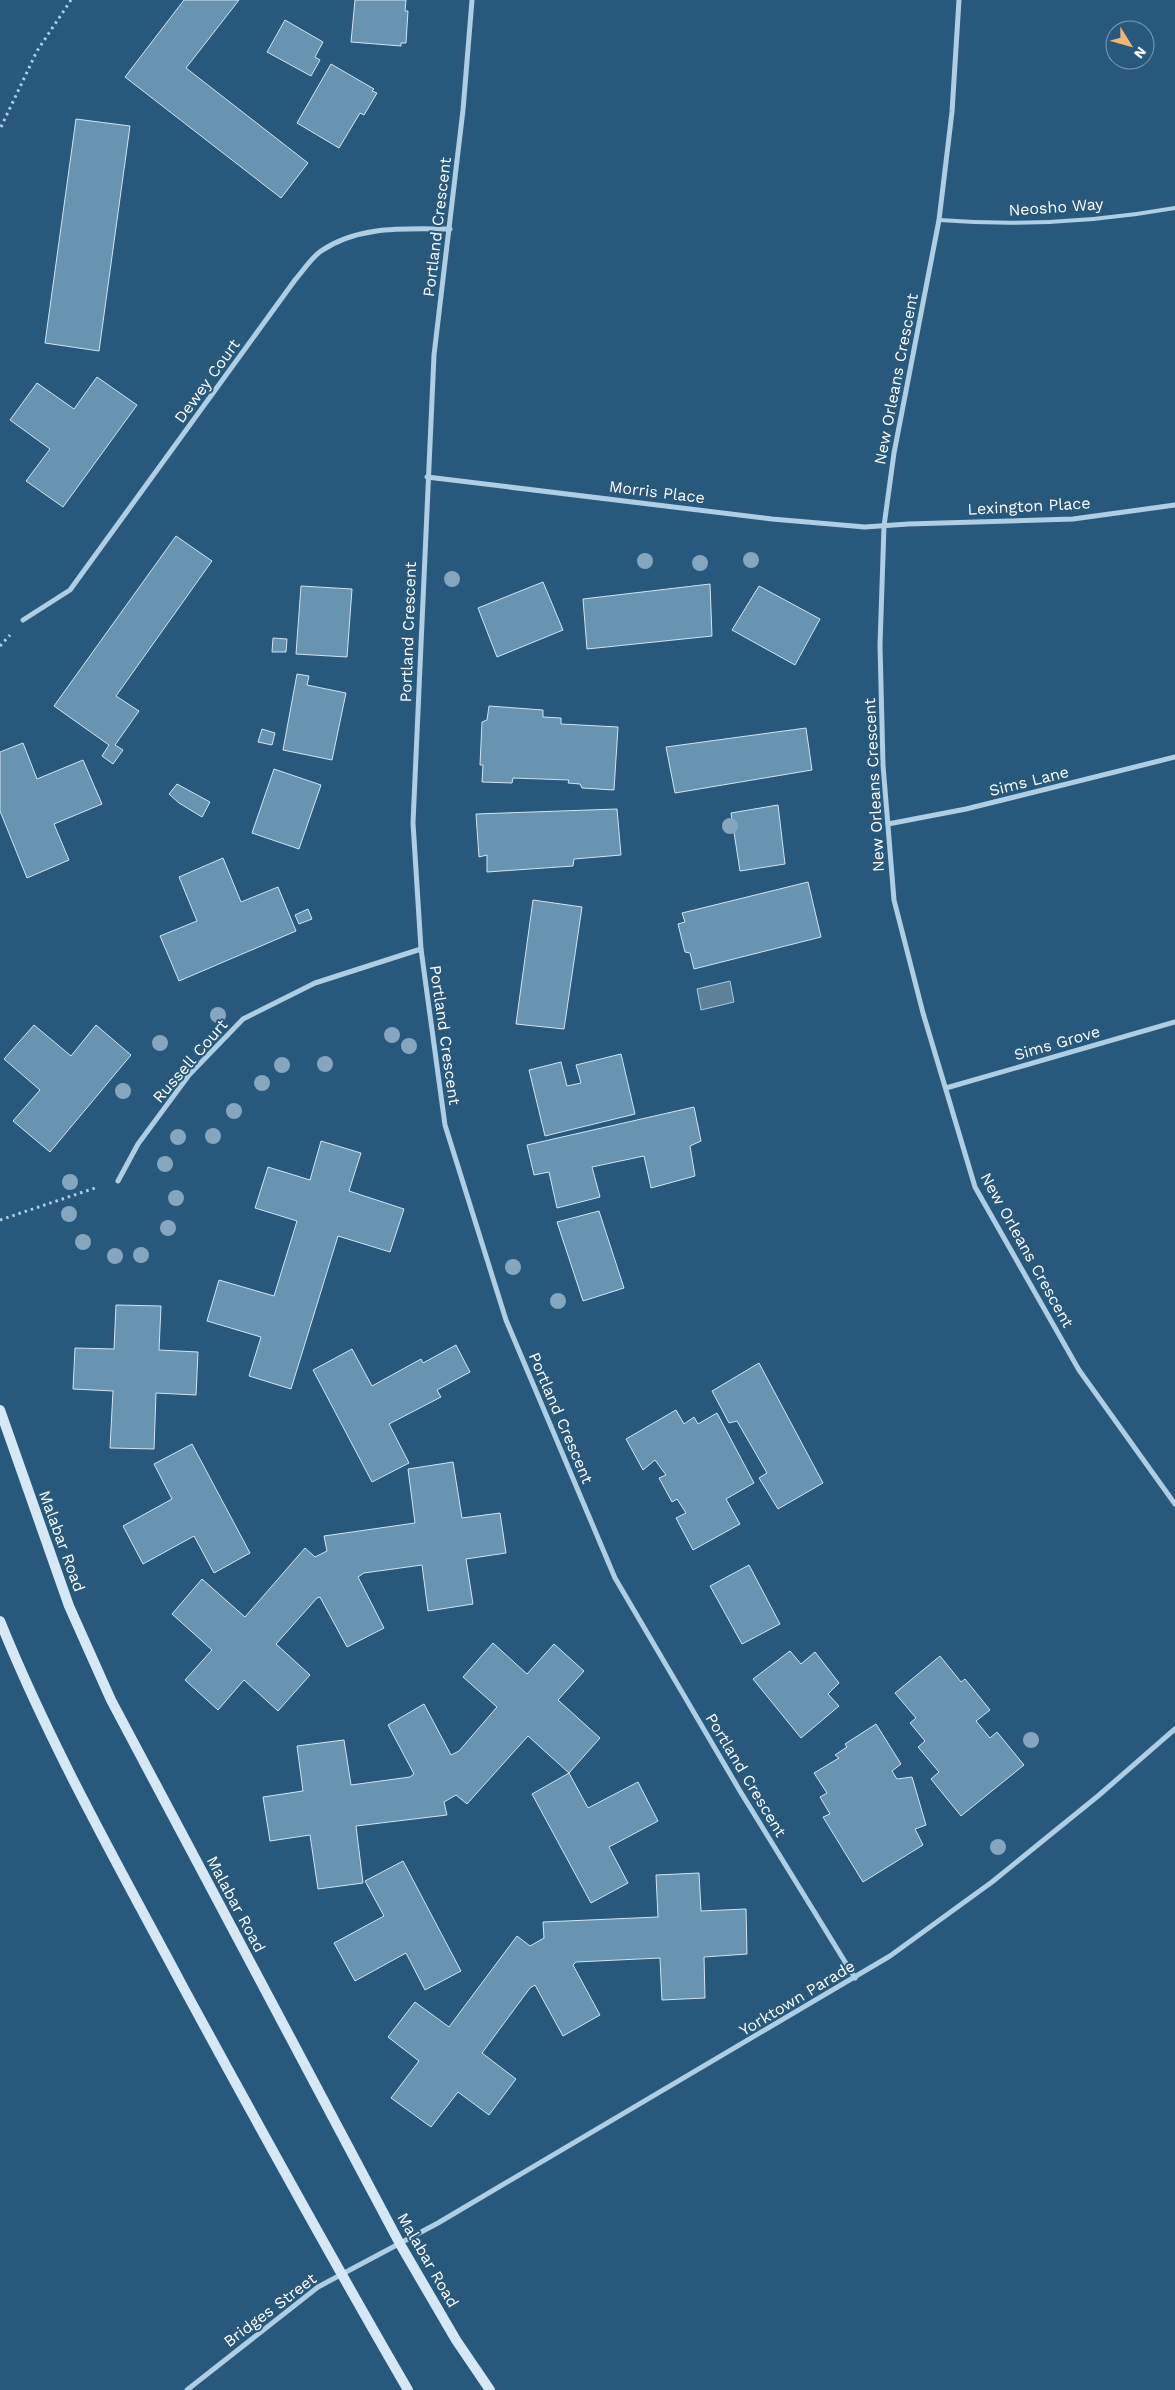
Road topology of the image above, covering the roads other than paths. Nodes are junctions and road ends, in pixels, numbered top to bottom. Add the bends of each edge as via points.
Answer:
1 (472, 0) edge
2 (959, 0) edge
3 (1175, 208) edge
4 (939, 220) junction
5 (450, 229) junction
6 (427, 477) junction
7 (1175, 505) edge
8 (884, 526) junction
9 (23, 620) dead end
10 (1175, 756) edge
11 (888, 824) junction
12 (421, 949) junction
13 (1175, 1022) edge
14 (946, 1088) junction
15 (118, 1181) road end
16 (0, 1410) edge
17 (1175, 1504) edge
18 (0, 1621) edge
19 (1175, 1729) edge
20 (855, 1978) junction
21 (400, 2244) junction
22 (341, 2275) junction
23 (187, 2390) edge
24 (408, 2390) edge
25 (490, 2390) edge

1 - 5 street, Portland Crescent
2 - 4 street, New Orleans Crescent via 952,112
3 - 4 lane, Neosho Way via 1088,220 1008,224
4 - 8 street, New Orleans Crescent via 894,453
5 - 6 street, Portland Crescent via 434,355
5 - 9 street, Dewey Court via 380,230 351,235 320,252 295,280 70,590
6 - 8 street, Morris Place via 772,519
6 - 12 street, Portland Crescent via 412,823
7 - 8 street, Lexington Place via 1073,519
8 - 11 street, New Orleans Crescent via 880,645
10 - 11 street, Sims Lane via 966,809
11 - 14 street, New Orleans Crescent via 894,900
12 - 15 street, Russell Court via 315,983 244,1018 189,1075 138,1144
12 - 20 street, Portland Crescent via 445,1125 506,1320 615,1578
13 - 14 street, Sims Grove
14 - 17 street, New Orleans Crescent via 975,1187 1079,1370
16 - 21 main road, Malabar Road via 69,1606 111,1700
18 - 22 main road via 27,1687 89,1813
19 - 20 street, Yorktown Parade via 992,1882
20 - 21 street, Yorktown Parade
21 - 22 street, Bridges Street
21 - 25 main road, Malabar Road via 456,2340
22 - 23 street, Bridges Street via 318,2287
22 - 24 main road

